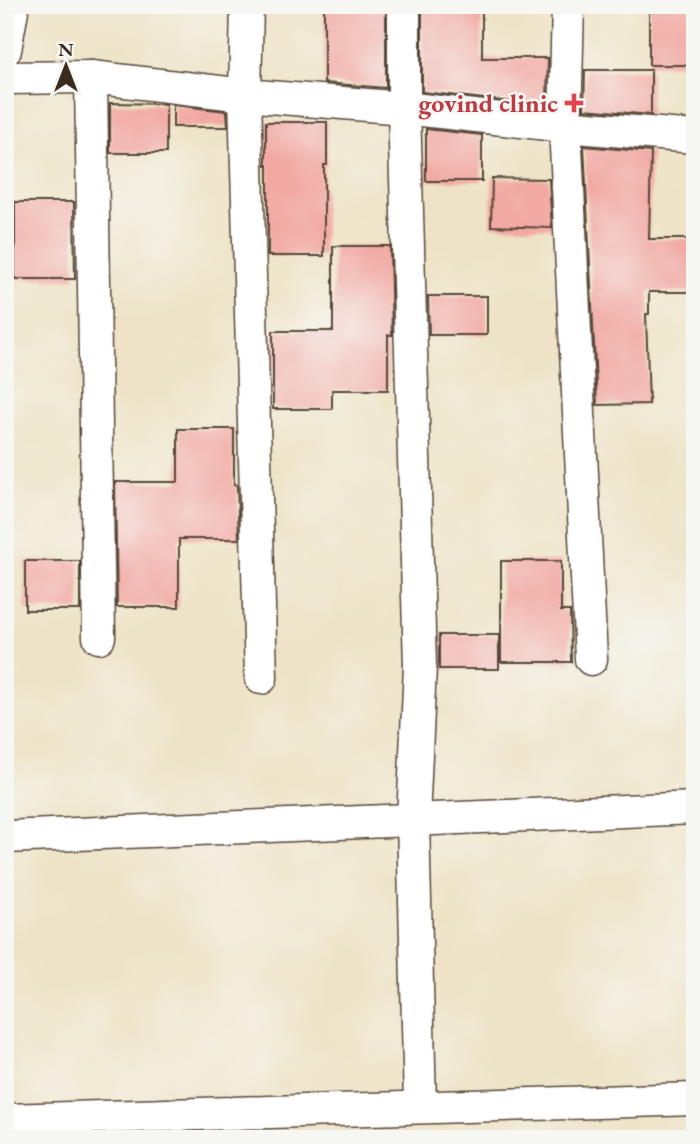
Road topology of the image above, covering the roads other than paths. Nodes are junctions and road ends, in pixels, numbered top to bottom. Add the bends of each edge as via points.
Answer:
1 (13, 5) edge
2 (247, 5) edge
3 (404, 5) edge
4 (568, 5) edge
5 (5, 50) edge
6 (91, 77) junction
7 (5, 78) edge
8 (246, 94) junction
9 (404, 108) junction
10 (565, 126) junction
11 (695, 137) edge
12 (99, 637) dead end
13 (591, 659) dead end
14 (261, 678) dead end
15 (695, 808) edge
16 (413, 820) junction
17 (5, 837) edge
18 (695, 1099) edge
19 (420, 1106) junction
20 (5, 1120) edge

1 - 5 street
2 - 8 street
3 - 9 street
4 - 10 street
6 - 7 street
6 - 8 street
6 - 12 street
8 - 9 street
8 - 14 street
9 - 10 street
9 - 16 street via 420,666
10 - 11 street
10 - 13 street
15 - 16 street
16 - 17 street
16 - 19 street
18 - 19 street
19 - 20 street

